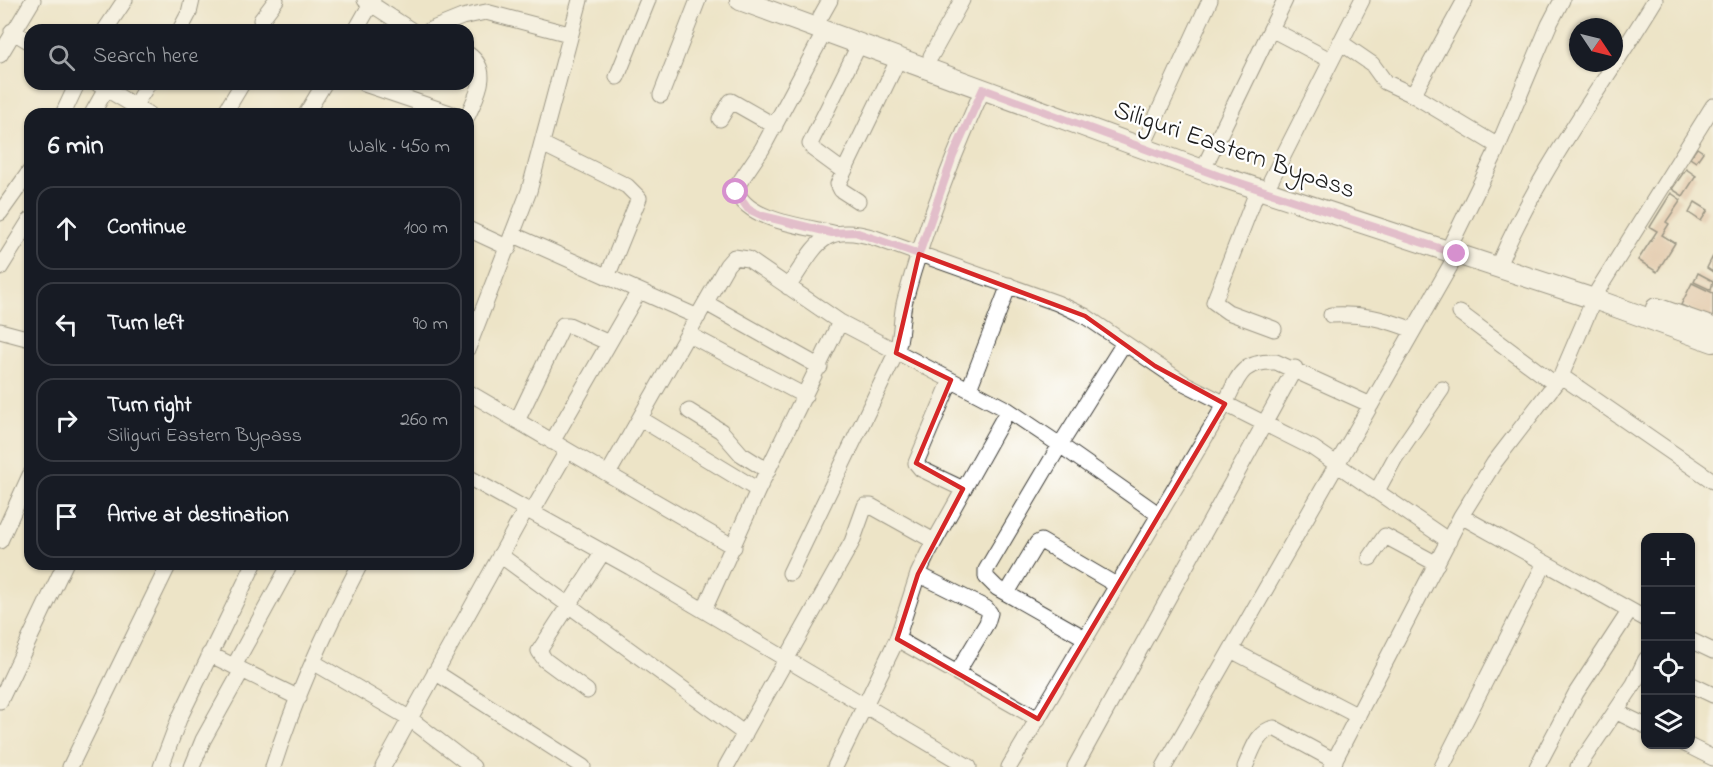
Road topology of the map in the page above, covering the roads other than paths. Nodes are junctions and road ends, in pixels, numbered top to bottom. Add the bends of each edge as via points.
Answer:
1 (33, 0) edge
2 (125, 0) edge
3 (192, 0) edge
4 (276, 0) edge
5 (580, 0) edge
6 (648, 0) edge
7 (698, 0) edge
8 (740, 0) edge
9 (779, 0) edge
10 (962, 0) edge
11 (1210, 0) edge
12 (1285, 0) edge
13 (1362, 0) edge
14 (1465, 0) edge
15 (1562, 0) edge
16 (1655, 0) edge
17 (370, 1) edge
18 (826, 15) edge
19 (261, 20) dead end
20 (109, 24) edge
21 (183, 24) edge
22 (359, 24) edge
23 (403, 24) edge
24 (445, 24) edge
25 (1270, 29) junction
26 (569, 34) junction
27 (5, 42) edge
28 (24, 42) edge
29 (1340, 42) junction
30 (860, 43) junction
31 (931, 56) junction
32 (899, 58) junction
33 (474, 59) edge
34 (1330, 60) junction
35 (617, 77) dead end
36 (983, 89) junction
37 (74, 90) edge
38 (101, 90) edge
39 (109, 90) edge
40 (147, 90) edge
41 (238, 90) edge
42 (320, 90) edge
43 (382, 90) edge
44 (660, 95) dead end
45 (1413, 95) junction
46 (1713, 106) edge
47 (66, 108) edge
48 (94, 108) edge
49 (139, 108) edge
50 (142, 108) edge
51 (228, 108) edge
52 (310, 108) edge
53 (435, 108) edge
54 (471, 108) edge
55 (720, 119) dead end
56 (775, 126) junction
57 (1147, 137) junction
58 (542, 144) junction
59 (1498, 146) junction
60 (1208, 159) junction
61 (843, 171) junction
62 (24, 179) edge
63 (1264, 185) junction
64 (858, 201) dead end
65 (0, 213) edge
66 (24, 230) edge
67 (474, 231) edge
68 (832, 233) junction
69 (512, 242) junction
70 (1454, 248) junction
71 (919, 254) junction
72 (1501, 259) junction
73 (0, 268) edge
74 (607, 277) junction
75 (1009, 285) junction
76 (788, 287) junction
77 (639, 291) junction
78 (1596, 295) junction
79 (702, 310) junction
80 (1460, 313) dead end
81 (1331, 315) dead end
82 (840, 322) junction
83 (1713, 328) edge
84 (1274, 329) dead end
85 (1413, 330) junction
86 (0, 331) edge
87 (474, 334) edge
88 (688, 334) junction
89 (24, 337) edge
90 (1713, 342) edge
91 (609, 343) junction
92 (1124, 343) junction
93 (896, 353) junction
94 (820, 367) junction
95 (1294, 368) junction
96 (951, 380) junction
97 (1558, 380) junction
98 (969, 389) junction
99 (1442, 389) dead end
100 (474, 396) edge
101 (805, 396) junction
102 (1225, 404) junction
103 (1371, 405) junction
104 (1008, 410) junction
105 (689, 411) dead end
106 (641, 418) junction
107 (517, 421) junction
108 (1264, 421) junction
109 (552, 442) junction
110 (1060, 445) junction
111 (567, 451) junction
112 (1337, 464) junction
113 (768, 471) junction
114 (608, 474) junction
115 (474, 480) edge
116 (1713, 482) edge
117 (24, 488) edge
118 (963, 489) junction
119 (759, 490) junction
120 (1377, 491) junction
121 (529, 510) junction
122 (1158, 514) junction
123 (1461, 516) junction
124 (934, 541) junction
125 (1449, 541) junction
126 (0, 542) edge
127 (734, 547) junction
128 (603, 552) junction
129 (500, 555) junction
130 (1370, 558) dead end
131 (1437, 564) junction
132 (1544, 565) junction
133 (62, 570) edge
134 (166, 570) edge
135 (251, 570) edge
136 (287, 570) edge
137 (357, 570) edge
138 (790, 573) dead end
139 (918, 574) junction
140 (1116, 585) junction
141 (1007, 593) junction
142 (569, 605) junction
143 (704, 610) junction
144 (1629, 612) junction
145 (1641, 617) edge
146 (1085, 638) junction
147 (897, 639) junction
148 (1692, 641) edge
149 (1231, 650) junction
150 (1713, 651) edge
151 (209, 654) junction
152 (788, 660) junction
153 (313, 662) junction
154 (238, 668) junction
155 (1641, 668) edge
156 (435, 672) junction
157 (957, 673) junction
158 (1695, 686) edge
159 (587, 692) dead end
160 (1713, 695) edge
161 (298, 698) junction
162 (0, 701) edge
163 (866, 704) junction
164 (1617, 712) junction
165 (1358, 716) junction
166 (409, 718) junction
167 (1038, 719) junction
168 (1641, 724) edge
169 (745, 734) junction
170 (1695, 749) edge
171 (1713, 758) edge
172 (1333, 764) edge
173 (1581, 766) edge
174 (70, 767) edge
175 (161, 767) edge
176 (192, 767) edge
177 (273, 767) edge
178 (383, 767) edge
179 (473, 767) edge
180 (583, 767) edge
181 (726, 767) edge
182 (836, 767) edge
183 (969, 767) edge
184 (1009, 767) edge
185 (1076, 767) edge
186 (1164, 767) edge
187 (1245, 767) edge
188 (1442, 767) edge
189 (1537, 767) edge

1 - 27 street
2 - 20 street
3 - 21 street
4 - 19 street
5 - 26 street
6 - 35 street
7 - 44 street
8 - 18 main road, Siliguri Eastern Bypass
9 - 18 main road, Siliguri Eastern Bypass
10 - 31 street
11 - 57 street
12 - 25 street
13 - 29 street
14 - 45 street
15 - 59 street
16 - 72 street via 1541,179
17 - 22 street
17 - 23 street
18 - 30 main road, Siliguri Eastern Bypass
18 - 31 main road, Siliguri Eastern Bypass
18 - 56 street
24 - 26 street via 486,12
25 - 34 street
25 - 60 street
26 - 58 street
27 - 28 street
29 - 34 street
29 - 45 street via 1372,64 1385,82
30 - 32 main road, Siliguri Eastern Bypass
30 - 61 street via 810,144
31 - 57 main road, Siliguri Eastern Bypass
32 - 36 main road, Siliguri Eastern Bypass
32 - 61 street
33 - 54 street via 482,80
34 - 63 street
36 - 63 main road, Siliguri Eastern Bypass
36 - 71 street via 948,167
37 - 47 street
38 - 48 street
39 - 49 street
40 - 50 street
41 - 51 street
42 - 52 street
43 - 53 street
45 - 59 street
46 - 78 street
55 - 56 street via 731,101
56 - 68 street via 739,183 736,192 741,202 763,216
57 - 60 main road, Siliguri Eastern Bypass
58 - 69 street
58 - 74 street via 627,186 639,198
59 - 70 street
60 - 63 main road, Siliguri Eastern Bypass
61 - 64 street via 838,184
62 - 65 street
63 - 70 main road, Siliguri Eastern Bypass
63 - 84 street via 1214,302 1228,312
66 - 73 street
67 - 69 street
68 - 71 street via 855,232
68 - 76 street via 819,243
69 - 74 street
69 - 87 street
70 - 72 main road, Siliguri Eastern Bypass
70 - 78 main road, Siliguri Eastern Bypass
70 - 85 street
71 - 75 street
71 - 93 street
72 - 78 main road, Siliguri Eastern Bypass
74 - 77 street
75 - 92 street via 1085,316
75 - 98 street
76 - 79 street via 740,256 734,257
76 - 82 street
77 - 79 street
77 - 91 street
78 - 83 main road, Siliguri Eastern Bypass
78 - 90 main road, Siliguri Eastern Bypass
78 - 97 street
79 - 88 street
79 - 94 street
80 - 97 street
81 - 85 street via 1373,316
82 - 93 street
82 - 94 street
85 - 103 street
86 - 89 street
88 - 101 street
88 - 106 street
91 - 107 street via 563,325
91 - 109 street
92 - 102 street via 1164,371
92 - 110 street
93 - 96 street
93 - 138 street
94 - 101 street
95 - 102 street via 1276,362 1249,364
95 - 103 street
95 - 108 street
96 - 98 street
96 - 118 street via 915,463
97 - 116 street
97 - 123 street via 1494,463
98 - 104 street
99 - 120 street
100 - 107 street
101 - 113 street
102 - 108 street
102 - 122 street
103 - 112 street
104 - 110 street
104 - 118 street
105 - 113 street via 722,431 741,454
106 - 114 street
106 - 119 street
107 - 109 street
108 - 112 street
108 - 185 street
109 - 111 street
110 - 122 street
110 - 141 street via 986,570 990,583
111 - 114 street
111 - 121 street
112 - 120 street
112 - 149 street
113 - 119 street
114 - 127 street
115 - 121 street
117 - 126 street
118 - 124 street
119 - 127 street
120 - 125 street
121 - 128 street
121 - 129 street
122 - 140 street
123 - 125 street
123 - 132 street
124 - 139 street
124 - 152 street via 865,506 852,542
125 - 131 street
127 - 143 street
128 - 142 street
128 - 143 street
129 - 142 street
129 - 156 street
130 - 131 street via 1385,536
131 - 165 street
132 - 144 street
132 - 188 street
133 - 162 street
134 - 174 street
135 - 151 street
136 - 154 street
137 - 153 street
139 - 147 street
139 - 157 street via 990,613
140 - 141 street via 1041,541
140 - 146 street
141 - 146 street
142 - 159 street via 539,651 544,660
142 - 169 street
143 - 152 street
144 - 145 street
144 - 189 street via 1576,693
146 - 167 street
147 - 157 street
147 - 163 street
148 - 150 street
149 - 165 street
149 - 186 street
151 - 154 street
151 - 175 street
152 - 163 street
152 - 169 street
153 - 161 street
153 - 166 street
154 - 161 street
154 - 176 street
155 - 164 street
156 - 166 street
156 - 180 street
157 - 167 street
158 - 160 street
161 - 177 street
163 - 182 street
163 - 183 street
164 - 168 street
164 - 173 street
165 - 172 street
166 - 178 street
166 - 179 street
167 - 184 street
169 - 181 street
170 - 171 street
172 - 187 street via 1274,728 1260,735

